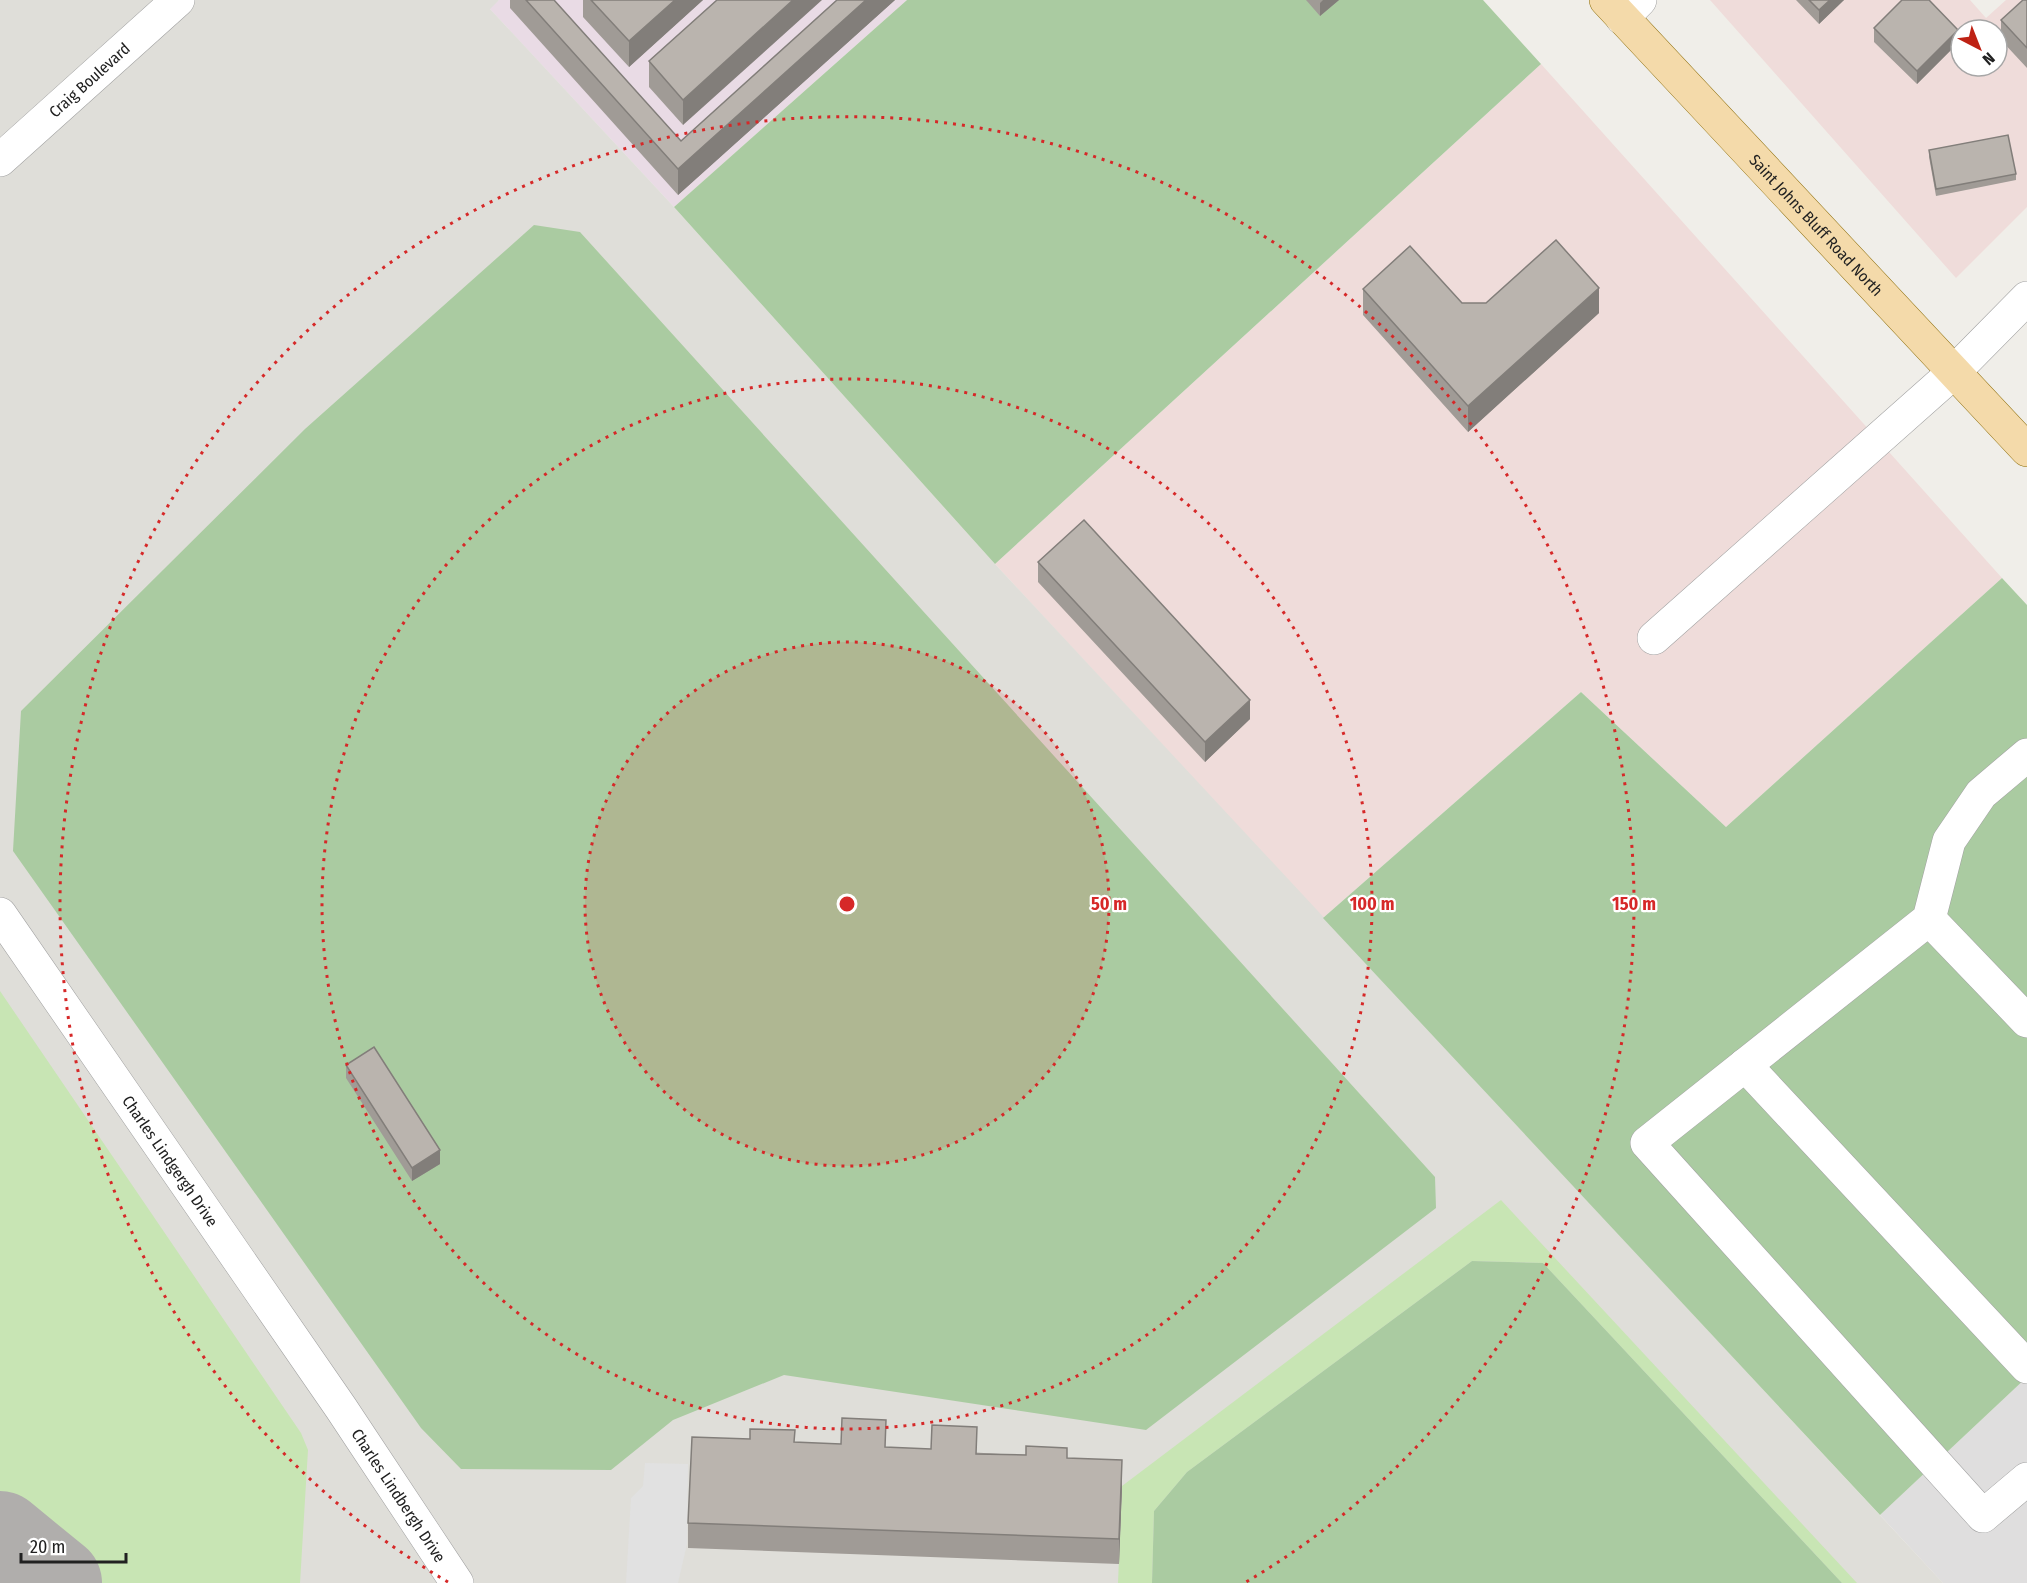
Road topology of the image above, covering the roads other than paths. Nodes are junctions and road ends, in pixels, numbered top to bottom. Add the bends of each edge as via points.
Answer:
1 (178, 0) edge
2 (1623, 6) edge
3 (0, 160) edge
4 (2027, 298) edge
5 (1954, 372) junction
6 (2027, 450) edge
7 (1654, 638) dead end
8 (2027, 755) edge
9 (0, 914) edge
10 (1929, 919) junction
11 (2027, 1021) edge
12 (1745, 1065) junction
13 (2027, 1367) edge
14 (341, 1408) joint
15 (2027, 1479) edge
16 (458, 1583) edge

1 - 3 street, Craig Boulevard
2 - 5 main road, Saint Johns Bluff Road North
4 - 5 street
5 - 6 main road, Saint Johns Bluff Road North
5 - 7 street
8 - 10 street via 1981,794 1949,841
9 - 14 street, Charles Lindgergh Drive
10 - 11 street
10 - 12 street
12 - 13 street
12 - 15 street via 1647,1143 1983,1516
14 - 16 street, Charles Lindbergh Drive

